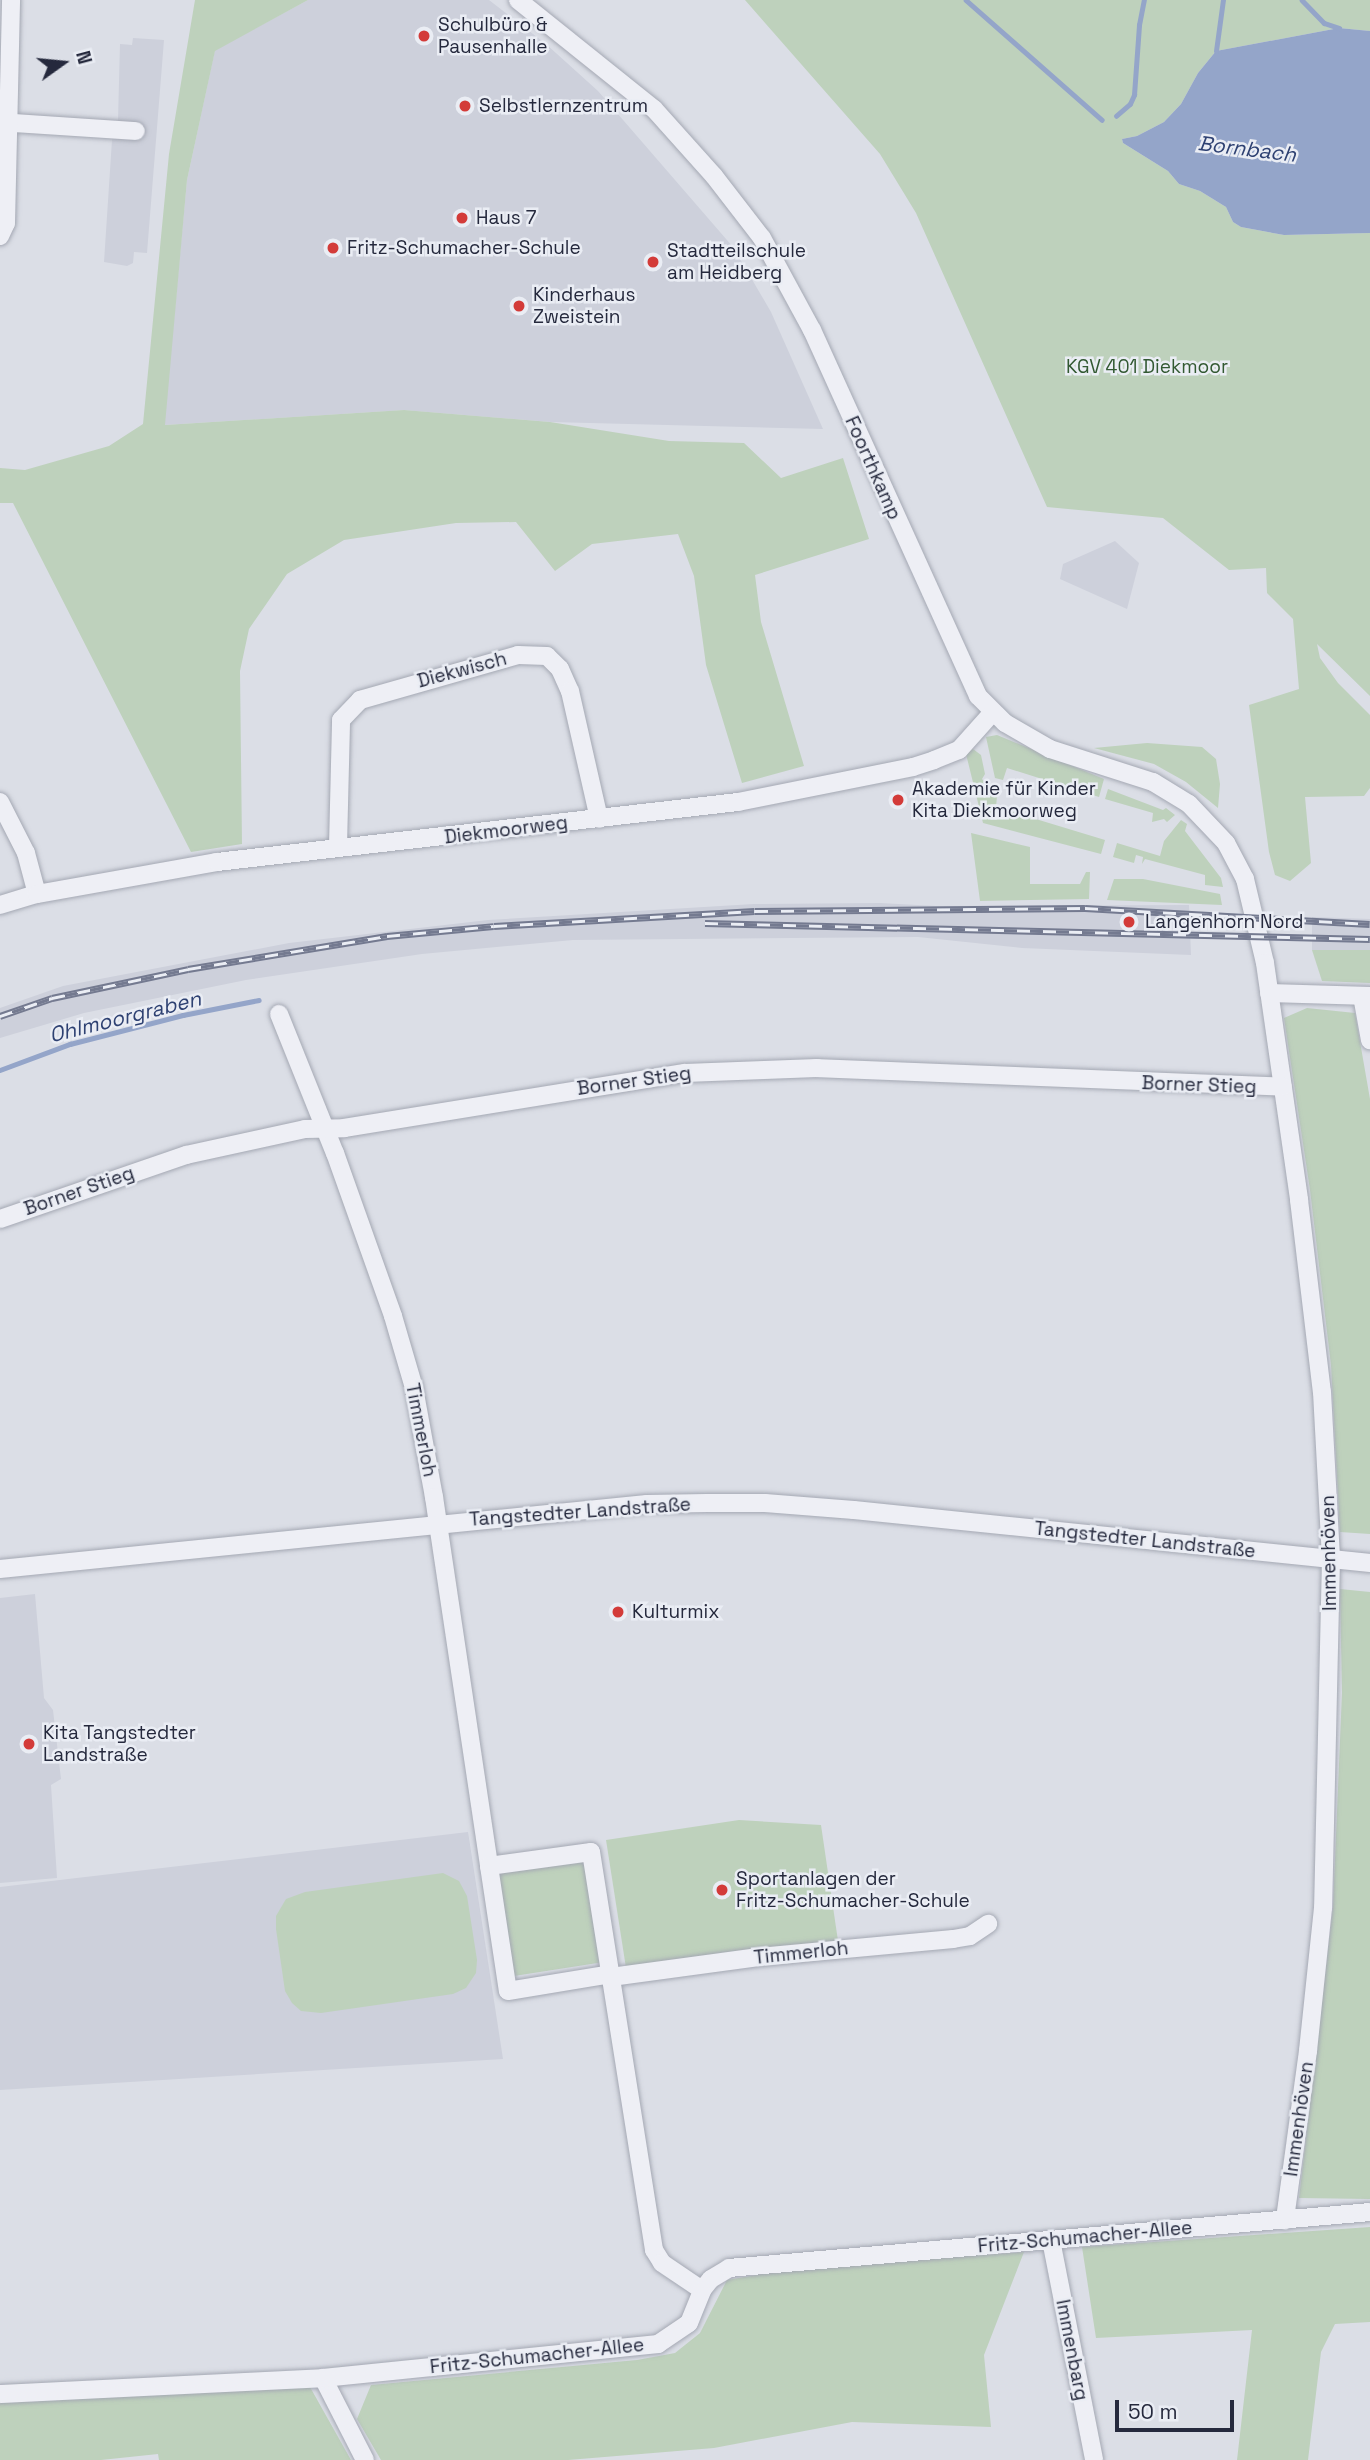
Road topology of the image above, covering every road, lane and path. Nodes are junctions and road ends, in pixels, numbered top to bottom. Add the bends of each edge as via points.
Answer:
1 (11, 0) edge
2 (518, 0) edge
3 (4, 122) edge
4 (136, 131) dead end
5 (0, 236) edge
6 (993, 712) junction
7 (0, 802) edge
8 (599, 819) junction
9 (338, 846) junction
10 (1249, 891) joint
11 (37, 894) junction
12 (0, 905) edge
13 (1269, 993) junction
14 (1366, 996) edge
15 (279, 1014) dead end
16 (1370, 1040) edge
17 (1283, 1087) junction
18 (326, 1129) junction
19 (0, 1219) edge
20 (438, 1524) junction
21 (1331, 1559) junction
22 (1370, 1563) edge
23 (0, 1569) edge
24 (489, 1866) junction
25 (988, 1924) dead end
26 (611, 1976) junction
27 (1370, 2212) edge
28 (1285, 2220) junction
29 (1051, 2240) junction
30 (702, 2290) junction
31 (323, 2378) junction
32 (0, 2394) edge
33 (365, 2460) edge
34 (1094, 2460) edge

1 - 3 street
2 - 6 street, Foorthkamp via 654,109 762,238 812,330 978,696
3 - 4 street
3 - 5 street via 5,223
6 - 8 street, Diekmoorweg via 960,750 913,767 717,806
6 - 10 street, Foorthkamp via 1050,749 1153,782 1189,804 1226,843
7 - 11 street via 26,853
8 - 9 street, Diekmoorweg
8 - 9 street, Diekwisch via 570,691 547,656 518,655 360,700 341,720
9 - 11 street, Diekmoorweg
10 - 13 street, Immenhöven
11 - 12 street, Diekmoorweg
13 - 14 street
13 - 17 street, Immenhöven
14 - 16 street
15 - 18 street, Timmerloh
17 - 18 street, Borner Stieg via 755,1069 644,1078
17 - 21 street, Immenhöven via 1322,1392
18 - 19 street, Borner Stieg via 305,1129 186,1155
18 - 20 street, Timmerloh via 399,1335 423,1430
20 - 21 street, Tangstedter Landstraße via 647,1504 765,1503
20 - 23 street, Tangstedter Landstraße
20 - 24 street, Timmerloh
21 - 22 street, Tangstedter Landstraße
21 - 28 street, Immenhöven via 1323,1908
24 - 26 street via 592,1852
24 - 26 street, Timmerloh via 508,1991
25 - 26 street, Timmerloh via 970,1936 953,1939
26 - 30 street via 654,2250 663,2263
27 - 28 street, Fritz-Schumacher-Allee
28 - 29 street, Fritz-Schumacher-Allee
29 - 30 street, Fritz-Schumacher-Allee via 729,2268
29 - 34 street, Immenbarg
30 - 31 street, Fritz-Schumacher-Allee via 689,2323 658,2344
31 - 32 street, Fritz-Schumacher-Allee
31 - 33 street

